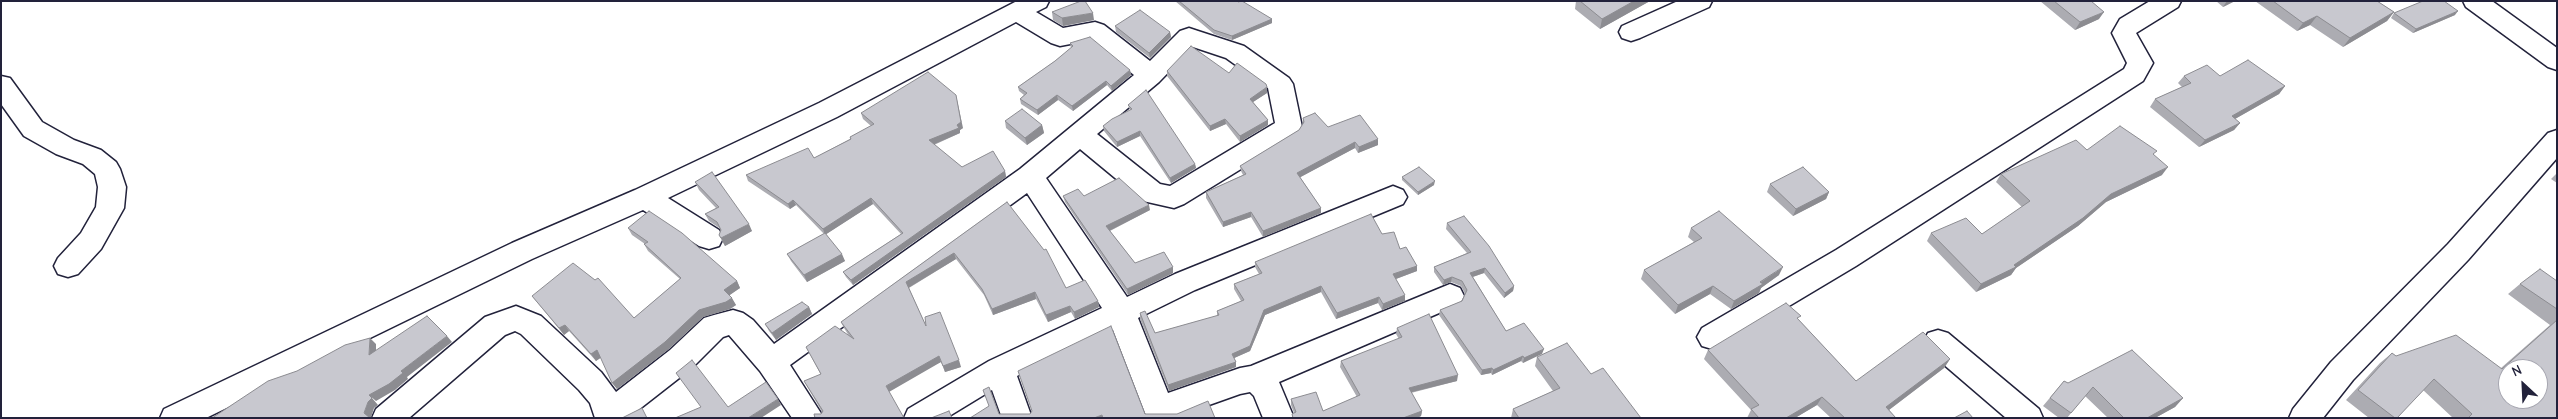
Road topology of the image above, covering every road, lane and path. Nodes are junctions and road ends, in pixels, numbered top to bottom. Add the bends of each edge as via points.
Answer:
1 (1700, 1) edge
2 (2169, 1) edge
3 (2474, 1) edge
4 (1027, 7) edge
5 (1631, 32) dead end
6 (2557, 60) edge
7 (1150, 76) junction
8 (1, 85) edge
9 (11, 118) edge
10 (1079, 134) junction
11 (2557, 140) edge
12 (1030, 176) junction
13 (1392, 196) dead end
14 (645, 197) junction
15 (709, 238) dead end
16 (68, 266) dead end
17 (1450, 296) dead end
18 (1121, 312) junction
19 (1712, 337) dead end
20 (1938, 342) dead end
21 (771, 362) junction
22 (1000, 370) junction
23 (1254, 379) junction
24 (1162, 414) edge
25 (175, 418) edge
26 (387, 418) edge
27 (809, 418) edge
28 (919, 418) edge
29 (1017, 418) edge
30 (1279, 418) edge
31 (2028, 418) edge
32 (2304, 418) edge

1 - 5 street
2 - 19 street via 2129,25 2124,33 2140,63 2134,75 1846,258
3 - 6 street
4 - 7 street via 1060,37 1095,32
4 - 14 street via 836,106
7 - 10 street
7 - 10 street via 1189,37 1235,52 1280,84 1289,127 1174,197 1153,194
8 - 9 street
9 - 16 street via 66,148 92,157 107,169 112,187 110,208 91,240
10 - 12 street
11 - 32 street via 2458,252 2342,371
12 - 18 street
12 - 21 street
13 - 18 street
14 - 15 street
14 - 25 street via 522,251
17 - 23 street
18 - 22 street
18 - 24 street
20 - 31 street
21 - 26 street via 743,329 733,322 722,324 714,327 681,359 609,415 603,397 590,381 531,325 516,318 495,326
21 - 27 street
22 - 28 street
22 - 29 street
23 - 24 street via 1240,381
23 - 30 street via 1266,387

